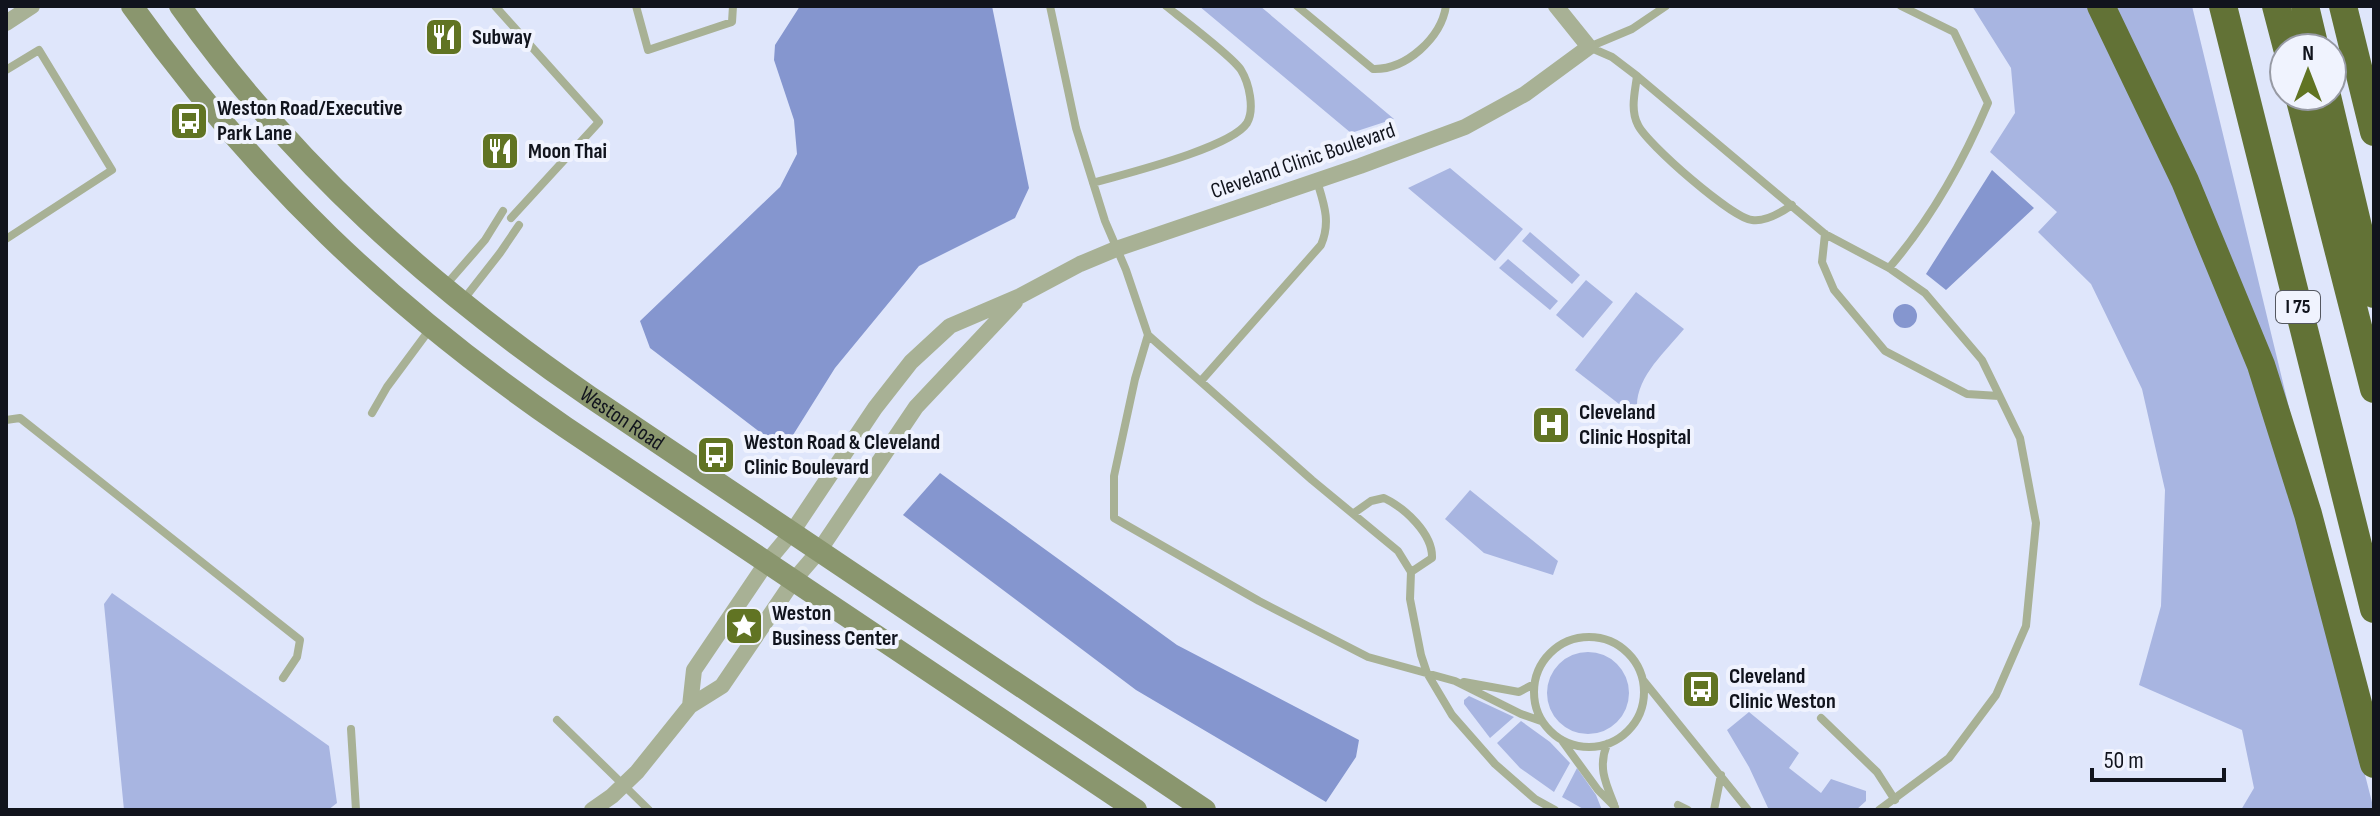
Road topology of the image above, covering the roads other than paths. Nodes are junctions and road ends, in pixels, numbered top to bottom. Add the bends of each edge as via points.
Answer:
1 (32, 6) edge
2 (132, 6) edge
3 (180, 6) edge
4 (495, 6) edge
5 (636, 6) edge
6 (733, 6) edge
7 (1050, 6) edge
8 (1166, 6) edge
9 (1297, 6) edge
10 (1446, 6) edge
11 (1556, 6) edge
12 (1666, 6) edge
13 (1901, 6) edge
14 (2101, 6) edge
15 (2223, 6) edge
16 (2276, 6) edge
17 (2305, 6) edge
18 (2343, 6) edge
19 (6, 23) edge
20 (2283, 32) edge
21 (2311, 32) edge
22 (1589, 47) junction
23 (6, 70) edge
24 (1637, 76) junction
25 (2303, 112) edge
26 (2331, 112) edge
27 (2374, 132) edge
28 (1317, 181) junction
29 (1093, 183) junction
30 (1792, 205) junction
31 (519, 225) dead end
32 (1825, 234) junction
33 (6, 239) edge
34 (1116, 249) junction
35 (1889, 268) junction
36 (2374, 294) edge
37 (452, 296) junction
38 (1020, 296) junction
39 (430, 328) junction
40 (1148, 335) junction
41 (1201, 381) junction
42 (2374, 389) edge
43 (1999, 396) junction
44 (372, 413) dead end
45 (6, 420) edge
46 (1354, 513) junction
47 (792, 532) junction
48 (819, 551) junction
49 (767, 562) junction
50 (1411, 572) junction
51 (794, 580) junction
52 (2374, 609) edge
53 (1427, 673) junction
54 (283, 678) dead end
55 (1643, 680) junction
56 (1455, 681) junction
57 (1534, 684) junction
58 (690, 706) junction
59 (1821, 718) dead end
60 (557, 720) dead end
61 (1541, 721) junction
62 (351, 729) dead end
63 (1561, 740) junction
64 (1607, 744) junction
65 (2374, 764) edge
66 (1721, 775) junction
67 (625, 785) junction
68 (1895, 800) junction
69 (1678, 805) dead end
70 (1616, 808) edge
71 (356, 810) edge
72 (592, 810) edge
73 (649, 810) edge
74 (1136, 810) edge
75 (1205, 810) edge
76 (1555, 810) edge
77 (1688, 810) edge
78 (1714, 810) edge
79 (1748, 810) edge
80 (1879, 810) edge

1 - 19 street
2 - 39 main road, Weston Road via 258,165 329,239
3 - 37 main road, Weston Road via 308,162
4 - 37 lane via 599,122 485,240
5 - 6 lane via 648,50 732,22
7 - 29 lane
8 - 29 lane via 1240,67 1251,110 1246,125 1212,146
9 - 10 lane via 1373,69 1389,70 1408,61 1435,32
11 - 22 street
12 - 22 lane via 1632,29
13 - 35 lane via 1954,32 1988,103 1919,233
14 - 65 highway via 2185,181 2261,365 2308,514
15 - 52 highway, I 75
16 - 20 highway
17 - 21 highway
18 - 27 highway
22 - 24 lane
22 - 28 street, Cleveland Clinic Boulevard via 1494,113
23 - 33 lane via 39,50 112,170
24 - 30 lane
24 - 30 lane via 1633,112 1638,127 1727,209 1752,221
25 - 42 highway
26 - 36 highway
28 - 34 street, Cleveland Clinic Boulevard
28 - 41 lane via 1327,213 1321,245
29 - 34 lane
30 - 32 lane
31 - 37 lane via 500,253
32 - 35 lane
32 - 43 lane via 1822,262 1834,290 1885,351 1967,394
34 - 38 street, Cleveland Clinic Boulevard
34 - 40 lane
35 - 43 lane via 1925,293 1982,360
37 - 47 main road, Weston Road via 528,354
38 - 47 street, Cleveland Clinic Boulevard via 950,326 911,362
38 - 48 street, Cleveland Clinic Boulevard via 916,407
39 - 44 lane
39 - 49 main road, Weston Road via 528,402
40 - 41 lane
40 - 53 lane via 1114,476 1114,518 1312,630 1368,657
41 - 46 lane
43 - 68 lane via 2020,438 2036,523 2026,626 1996,695 1949,758
45 - 54 lane via 20,418 300,640 297,657
46 - 50 lane via 1398,551
46 - 50 lane via 1384,498 1423,532 1432,558
47 - 48 main road, Weston Road
47 - 49 street, Cleveland Clinic Boulevard
48 - 51 street, Cleveland Clinic Boulevard
48 - 75 main road, Weston Road
49 - 51 main road, Weston Road
49 - 58 street, Cleveland Clinic Boulevard via 694,670
50 - 53 lane via 1410,599
51 - 58 street, Cleveland Clinic Boulevard via 722,686
51 - 74 main road, Weston Road
53 - 56 lane
53 - 76 lane via 1452,715 1495,764
55 - 57 lane via 1624,650 1591,637 1557,647 1544,660
55 - 64 lane via 1639,715 1630,730
55 - 66 lane
56 - 57 lane via 1519,692
56 - 61 lane
57 - 61 lane
58 - 67 street
59 - 68 lane via 1877,772
60 - 67 lane
61 - 63 lane
62 - 71 lane
63 - 64 lane via 1591,748
63 - 70 lane
64 - 70 lane via 1600,761
66 - 78 lane
66 - 79 lane
67 - 72 street
67 - 73 lane
68 - 80 lane
69 - 77 lane

